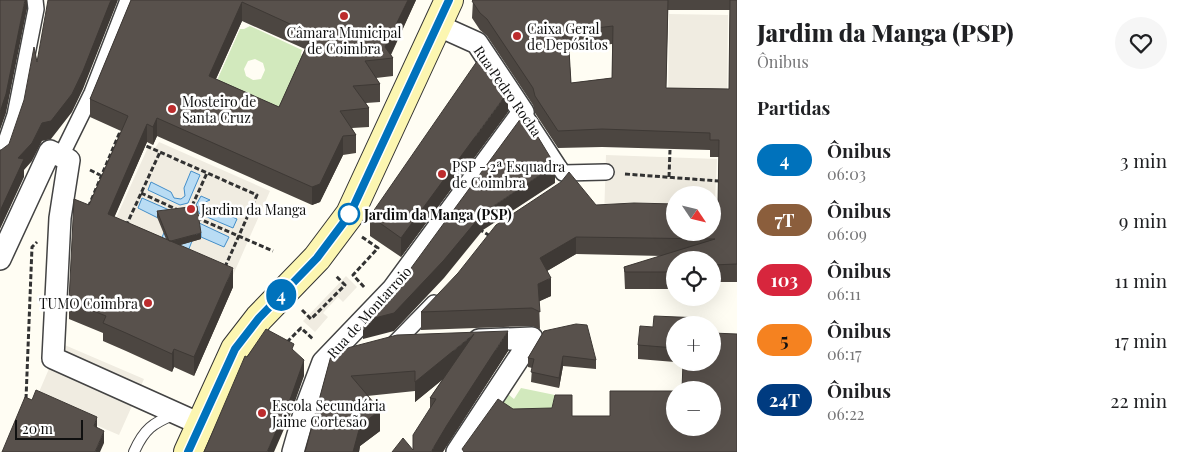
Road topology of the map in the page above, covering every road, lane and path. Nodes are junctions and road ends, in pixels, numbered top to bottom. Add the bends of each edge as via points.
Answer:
1 (35, 0) edge
2 (128, 0) edge
3 (449, 0) edge
4 (437, 25) junction
5 (524, 112) junction
6 (127, 137) junction
7 (125, 144) edge
8 (670, 150) dead end
9 (160, 152) junction
10 (0, 158) edge
11 (72, 161) junction
12 (606, 172) joint
13 (207, 173) junction
14 (100, 175) junction
15 (669, 177) junction
16 (719, 181) edge
17 (141, 193) junction
18 (192, 206) edge
19 (179, 210) edge
20 (95, 214) edge
21 (90, 218) junction
22 (196, 218) edge
23 (124, 232) junction
24 (239, 236) junction
25 (174, 246) edge
26 (273, 251) dead end
27 (374, 252) dead end
28 (170, 254) junction
29 (0, 259) edge
30 (334, 274) dead end
31 (445, 291) edge
32 (359, 294) dead end
33 (302, 310) dead end
34 (315, 340) dead end
35 (460, 341) edge
36 (423, 342) edge
37 (286, 344) edge
38 (377, 348) junction
39 (323, 362) junction
40 (188, 419) junction
41 (134, 452) edge
42 (188, 452) edge
43 (293, 452) edge
44 (457, 452) edge

1 - 10 street via 36,9 14,114
2 - 11 street via 92,93
3 - 4 main road
4 - 5 street, Rua Pedro Rocha via 477,43
4 - 40 main road via 350,214 317,258 259,318
5 - 12 street, Rua Pedro Rocha via 563,173
5 - 39 street, Rua de Montarroio via 393,289
6 - 7 path
6 - 9 path
6 - 14 path via 119,134
8 - 15 path
9 - 13 path
9 - 17 path
11 - 14 path
11 - 29 street via 50,151
11 - 40 street via 60,218 53,358
12 - 15 path
13 - 18 path
13 - 24 path via 257,195
14 - 21 path via 84,215
15 - 16 path
17 - 19 path
17 - 23 path
20 - 21 path
21 - 23 path
22 - 24 path
23 - 28 path
24 - 26 path
24 - 28 path via 221,276
25 - 28 path
27 - 32 path via 353,275 366,288
30 - 33 path via 344,284 311,319
31 - 38 street
34 - 37 path via 301,328
35 - 44 street via 532,338
36 - 38 street
38 - 39 street
39 - 43 street, Rua de Montarroio
40 - 41 lane via 153,424
40 - 42 main road

